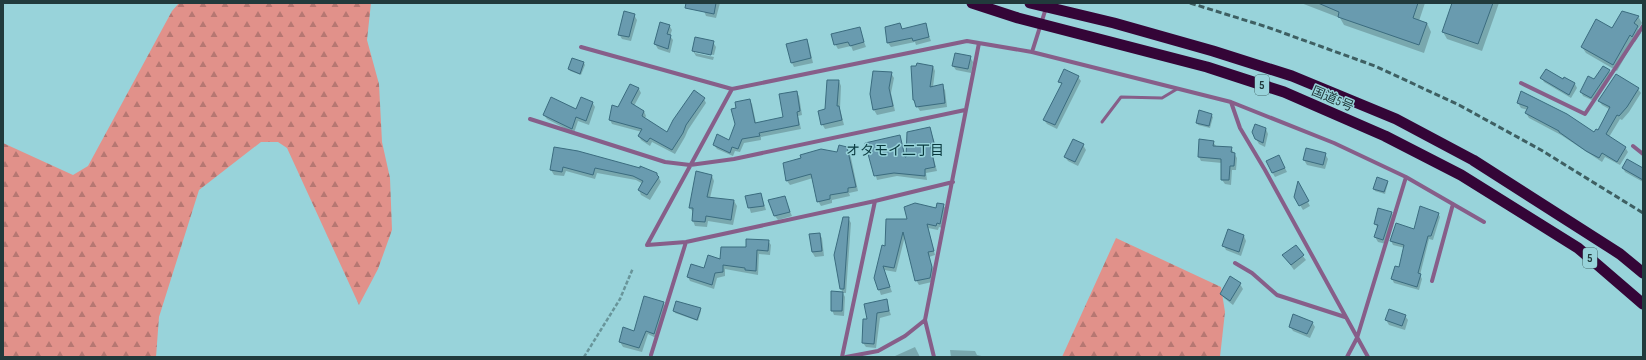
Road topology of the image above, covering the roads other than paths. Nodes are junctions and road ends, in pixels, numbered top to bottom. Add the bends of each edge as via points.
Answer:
1 (972, 3) edge
2 (1030, 3) edge
3 (1047, 5) edge
4 (1041, 23) junction
5 (1643, 26) edge
6 (979, 43) junction
7 (582, 47) dead end
8 (1032, 52) junction
9 (1521, 83) dead end
10 (1179, 88) junction
11 (732, 89) junction
12 (1231, 102) junction
13 (966, 110) junction
14 (530, 119) dead end
15 (1102, 122) dead end
16 (1634, 146) dead end
17 (1643, 154) edge
18 (690, 165) junction
19 (1406, 177) junction
20 (952, 182) junction
21 (875, 201) junction
22 (1454, 204) junction
23 (1484, 222) dead end
24 (686, 242) junction
25 (1235, 263) dead end
26 (1643, 273) edge
27 (1432, 281) dead end
28 (1643, 304) edge
29 (1346, 317) junction
30 (925, 320) junction
31 (1357, 338) junction
32 (878, 351) junction
33 (651, 355) dead end
34 (842, 357) edge
35 (846, 357) edge
36 (878, 357) edge
37 (934, 357) edge
38 (1347, 357) edge
39 (1368, 357) edge

1 - 4 highway, 国道5号 / 5
2 - 3 highway, 国道5号 / 5
3 - 4 street
3 - 26 highway, 国道5号 / 5 via 1220,53 1292,76 1396,119 1472,160 1620,254
4 - 8 street
4 - 28 highway, 国道5号 / 5 via 1207,67 1284,92 1385,136 1461,175 1578,248
5 - 9 street via 1585,114
6 - 8 street
6 - 11 street via 967,41
6 - 13 street
7 - 11 street
8 - 10 street
10 - 12 street
10 - 15 lane via 1162,98 1121,97
11 - 18 street
12 - 19 street via 1334,143
12 - 29 street via 1240,128
13 - 18 street via 734,159
13 - 20 street
14 - 18 street via 664,162
16 - 17 street
18 - 24 street via 647,245
19 - 22 street
19 - 31 street
20 - 21 street
20 - 30 street
21 - 24 street
21 - 34 street
22 - 23 street
22 - 27 street
24 - 33 street
25 - 29 street via 1252,273 1277,296
29 - 31 street
30 - 32 street via 905,336
30 - 37 street
31 - 38 street
31 - 39 street
32 - 35 street
32 - 36 street

